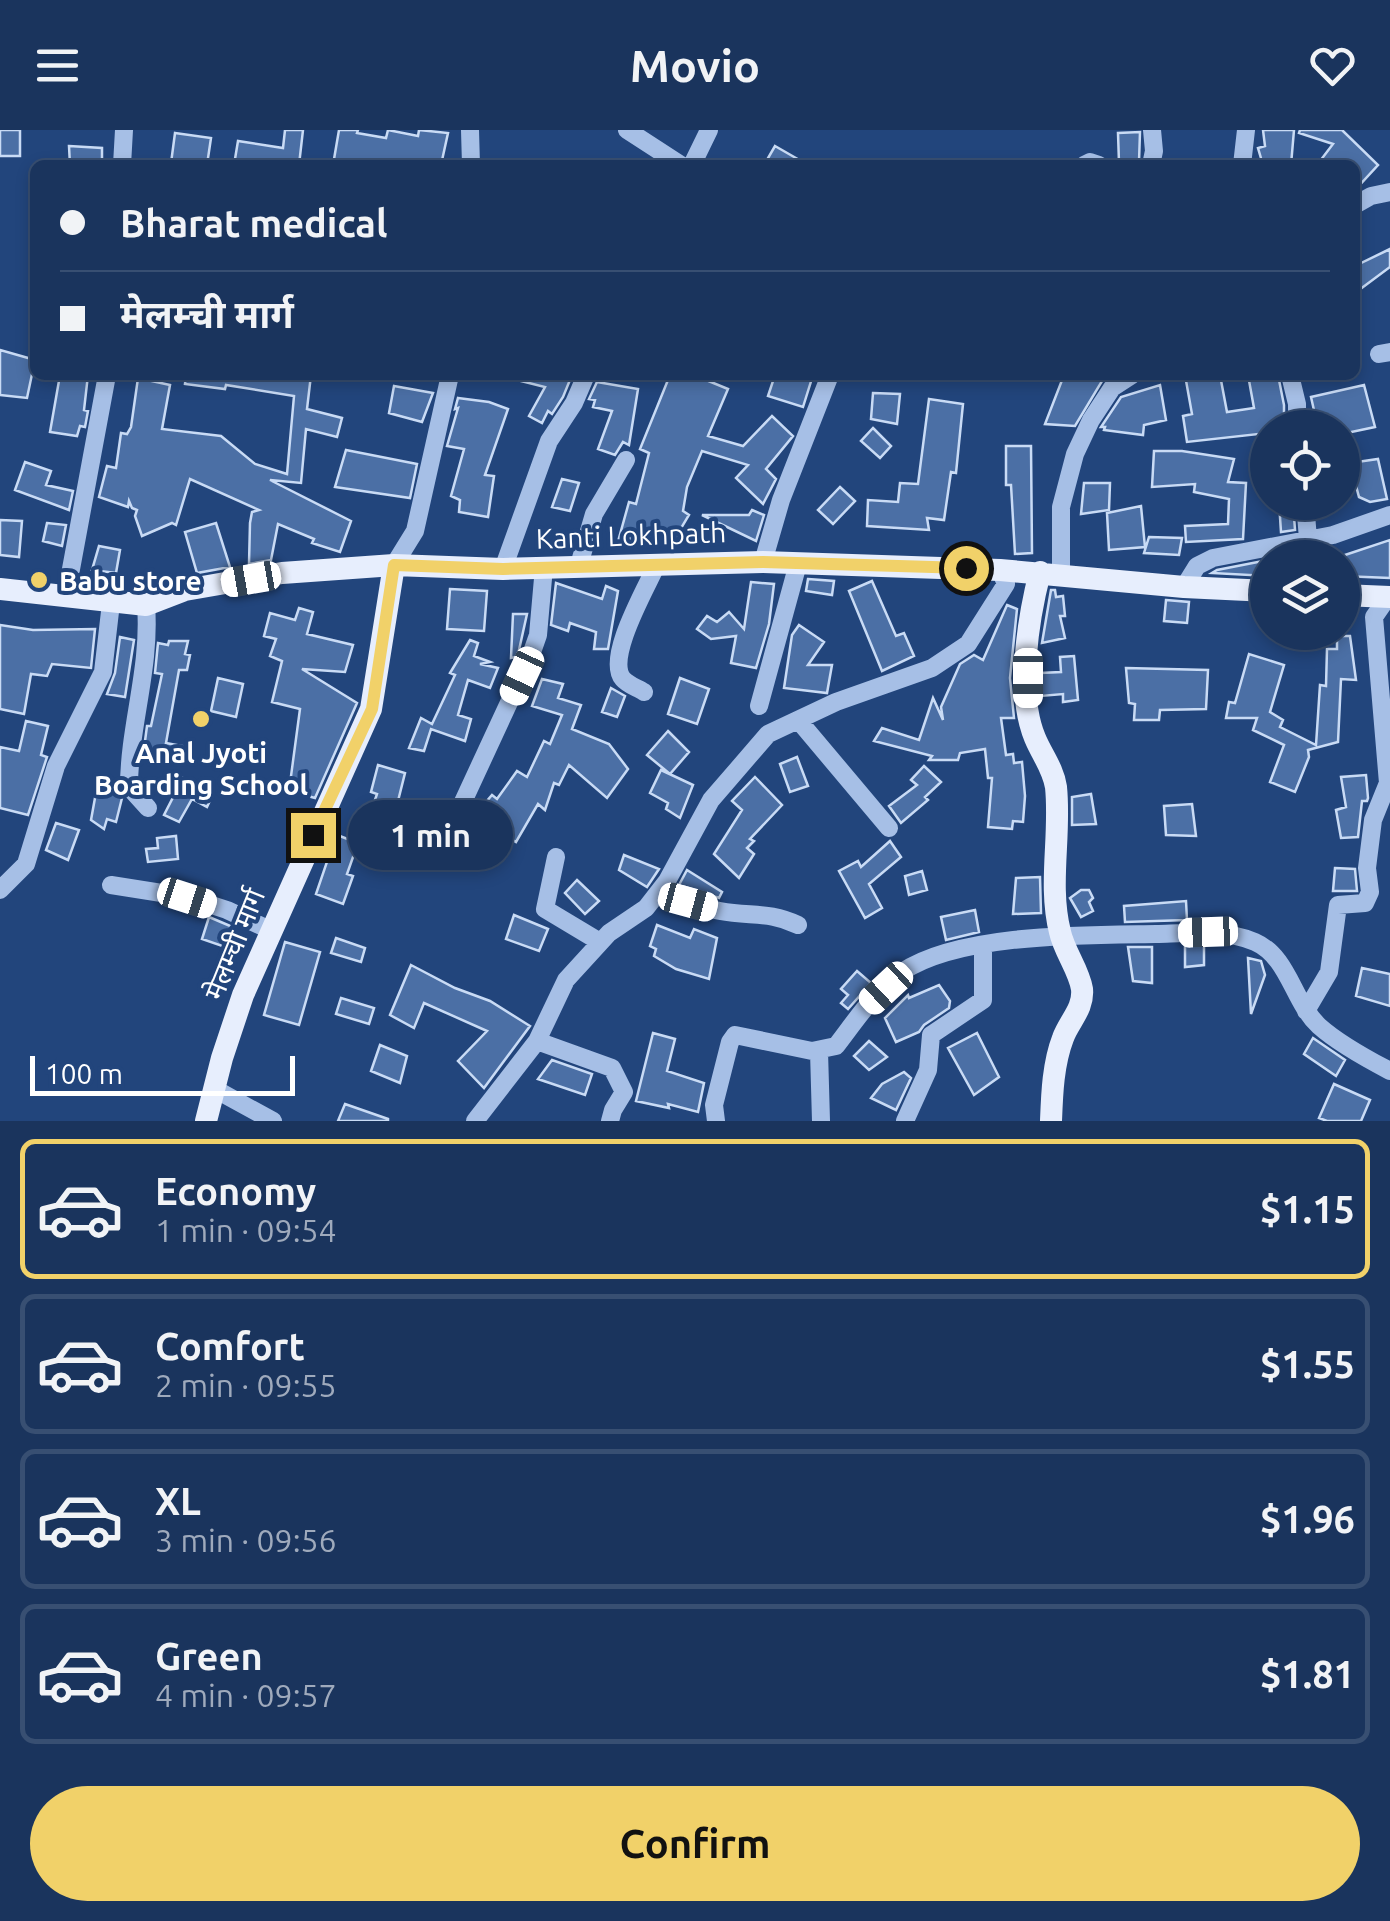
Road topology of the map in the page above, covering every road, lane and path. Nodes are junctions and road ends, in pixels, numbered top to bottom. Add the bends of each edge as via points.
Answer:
1 (124, 130) edge
2 (470, 130) edge
3 (626, 130) edge
4 (710, 130) edge
5 (1152, 130) edge
6 (1246, 130) edge
7 (122, 160) edge
8 (471, 160) edge
9 (673, 160) edge
10 (695, 160) edge
11 (1152, 160) edge
12 (1243, 160) edge
13 (1390, 192) edge
14 (1360, 202) edge
15 (106, 380) edge
16 (449, 380) edge
17 (584, 380) edge
18 (828, 380) edge
19 (1124, 380) edge
20 (1291, 380) edge
21 (1297, 410) edge
22 (626, 460) dead end
23 (1390, 515) edge
24 (1306, 520) edge
25 (1308, 540) joint
26 (1250, 551) edge
27 (763, 562) junction
28 (793, 563) junction
29 (657, 564) junction
30 (394, 565) junction
31 (580, 565) junction
32 (544, 567) junction
33 (503, 569) junction
34 (1000, 570) junction
35 (1051, 573) junction
36 (1184, 587) junction
37 (0, 589) edge
38 (1250, 590) edge
39 (66, 596) junction
40 (1360, 596) edge
41 (1389, 597) edge
42 (111, 603) junction
43 (146, 606) junction
44 (644, 692) dead end
45 (760, 706) dead end
46 (799, 721) junction
47 (462, 804) dead end
48 (148, 808) dead end
49 (889, 828) dead end
50 (556, 857) dead end
51 (111, 885) dead end
52 (0, 890) edge
53 (660, 890) junction
54 (798, 925) dead end
55 (270, 930) junction
56 (1060, 934) junction
57 (600, 942) junction
58 (983, 946) junction
59 (1306, 1011) junction
60 (537, 1041) junction
61 (820, 1051) junction
62 (1387, 1063) edge
63 (213, 1088) junction
64 (206, 1121) edge
65 (273, 1121) edge
66 (475, 1121) edge
67 (610, 1121) edge
68 (716, 1121) edge
69 (822, 1121) edge
70 (905, 1121) edge
71 (1051, 1121) edge

1 - 7 street
2 - 8 street
3 - 9 street
4 - 10 street
5 - 11 street
6 - 12 street
13 - 14 street
15 - 39 street
16 - 30 street via 415,531
17 - 33 street via 549,441
18 - 27 street
19 - 35 street via 1112,388 1074,454
20 - 21 street
22 - 31 street via 594,514
23 - 25 street
24 - 25 street
26 - 36 street via 1197,566
27 - 28 main road, Kanti Lokhpath
27 - 29 main road, Kanti Lokhpath
28 - 34 main road, Kanti Lokhpath
28 - 45 street
29 - 31 main road, Kanti Lokhpath
29 - 44 street via 618,649 624,682
30 - 33 main road, Kanti Lokhpath
30 - 43 main road, Kanti Lokhpath via 185,590
30 - 55 main road, मेलम्ची मार्ग via 372,709
31 - 32 main road, Kanti Lokhpath
32 - 33 main road, Kanti Lokhpath
32 - 47 street via 538,635
34 - 35 main road, Kanti Lokhpath
34 - 46 street via 1006,584 968,644 932,668
35 - 36 main road, Kanti Lokhpath
35 - 56 main road via 1028,640 1028,710 1056,785
36 - 38 main road, Kanti Lokhpath
37 - 39 main road, Kanti Lokhpath
39 - 42 main road, Kanti Lokhpath
40 - 41 main road
41 - 59 street via 1374,617 1388,783 1373,820 1370,892 1365,902 1338,905 1329,972
42 - 43 main road, Kanti Lokhpath
42 - 52 street via 103,672 56,766 26,864
43 - 48 street via 146,667 128,787
46 - 49 street
46 - 53 street via 768,734 711,800
50 - 57 street via 545,909
51 - 55 street via 187,898
53 - 54 street via 724,912 777,915
53 - 57 street
55 - 63 main road, मेलम्ची मार्ग
56 - 58 street
56 - 59 street via 1208,932 1256,943 1282,965
56 - 71 main road via 1082,988 1063,1037
57 - 60 street via 566,980
58 - 61 street via 903,972 836,1046
58 - 70 street via 983,1000 931,1035 928,1070
59 - 62 street via 1320,1027
60 - 66 street
60 - 67 street via 612,1068 624,1092
61 - 68 street via 735,1036 714,1106
61 - 69 street
63 - 64 main road, मेलम्ची मार्ग
63 - 65 street

